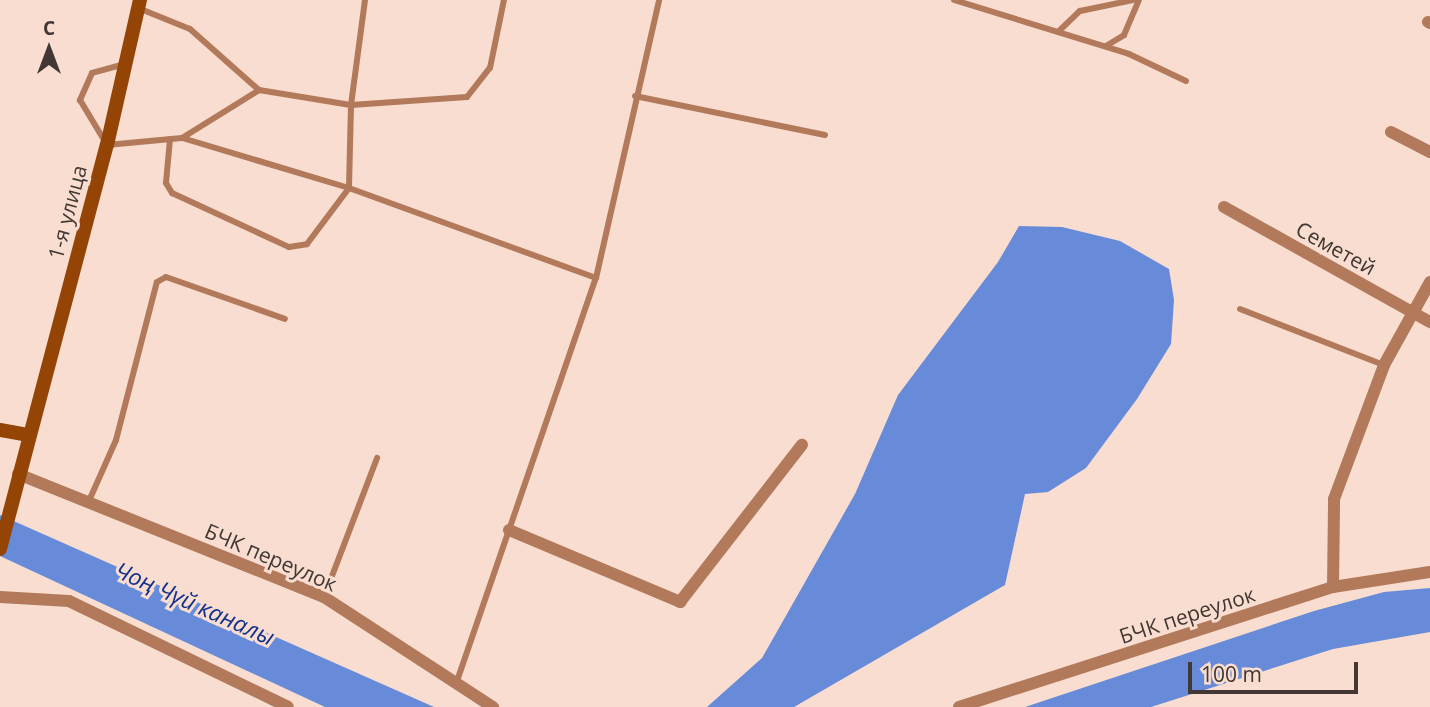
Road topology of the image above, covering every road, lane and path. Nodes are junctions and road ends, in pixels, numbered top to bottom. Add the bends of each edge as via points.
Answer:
1 (365, 0) edge
2 (504, 0) edge
3 (659, 0) edge
4 (954, 0) edge
5 (1133, 0) edge
6 (1139, 0) edge
7 (139, 4) edge
8 (1059, 31) junction
9 (1105, 46) junction
10 (125, 64) junction
11 (1186, 81) dead end
12 (258, 90) junction
13 (635, 96) junction
14 (351, 105) junction
15 (1391, 132) dead end
16 (825, 135) dead end
17 (182, 138) junction
18 (170, 139) junction
19 (107, 145) junction
20 (1430, 152) edge
21 (349, 188) junction
22 (1224, 207) dead end
23 (596, 278) junction
24 (1430, 282) edge
25 (1240, 309) dead end
26 (1413, 313) junction
27 (285, 318) dead end
28 (1430, 322) edge
29 (1384, 365) junction
30 (0, 430) edge
31 (28, 435) junction
32 (802, 445) dead end
33 (377, 457) dead end
34 (18, 474) junction
35 (88, 503) junction
36 (509, 530) junction
37 (0, 549) edge
38 (1430, 572) edge
39 (1333, 586) junction
40 (0, 597) edge
41 (324, 597) junction
42 (457, 681) junction
43 (288, 707) edge
44 (493, 707) edge
45 (959, 707) edge

1 - 14 lane
2 - 14 lane via 490,68 467,97
3 - 13 lane
4 - 8 lane
5 - 8 lane via 1080,11
6 - 9 lane via 1124,35
7 - 10 main road, 1-я улица
7 - 12 lane via 190,29
8 - 9 lane
9 - 11 lane
10 - 19 main road, 1-я улица
10 - 19 lane via 92,73 80,100
12 - 14 lane
12 - 17 lane
13 - 16 lane
13 - 23 lane
14 - 21 lane
15 - 20 street
17 - 18 lane
17 - 21 lane
18 - 19 lane
18 - 21 lane via 166,183 172,193 289,247 307,244
19 - 31 main road, 1-я улица
21 - 23 lane
22 - 26 street, Семетей
23 - 36 lane
24 - 26 street
25 - 29 lane
26 - 28 street, Семетей
26 - 29 street
27 - 35 lane via 166,277 157,282 116,440
29 - 39 street via 1334,499
30 - 31 main road
31 - 34 main road, 1-я улица
32 - 36 street via 680,602
33 - 41 lane
34 - 35 street, БЧК переулок
34 - 37 main road, 1-я улица
35 - 41 street, БЧК переулок
36 - 42 lane
38 - 39 street, БЧК переулок
39 - 45 street, БЧК переулок
40 - 43 street via 69,601
41 - 42 street, БЧК переулок
42 - 44 street, БЧК переулок

